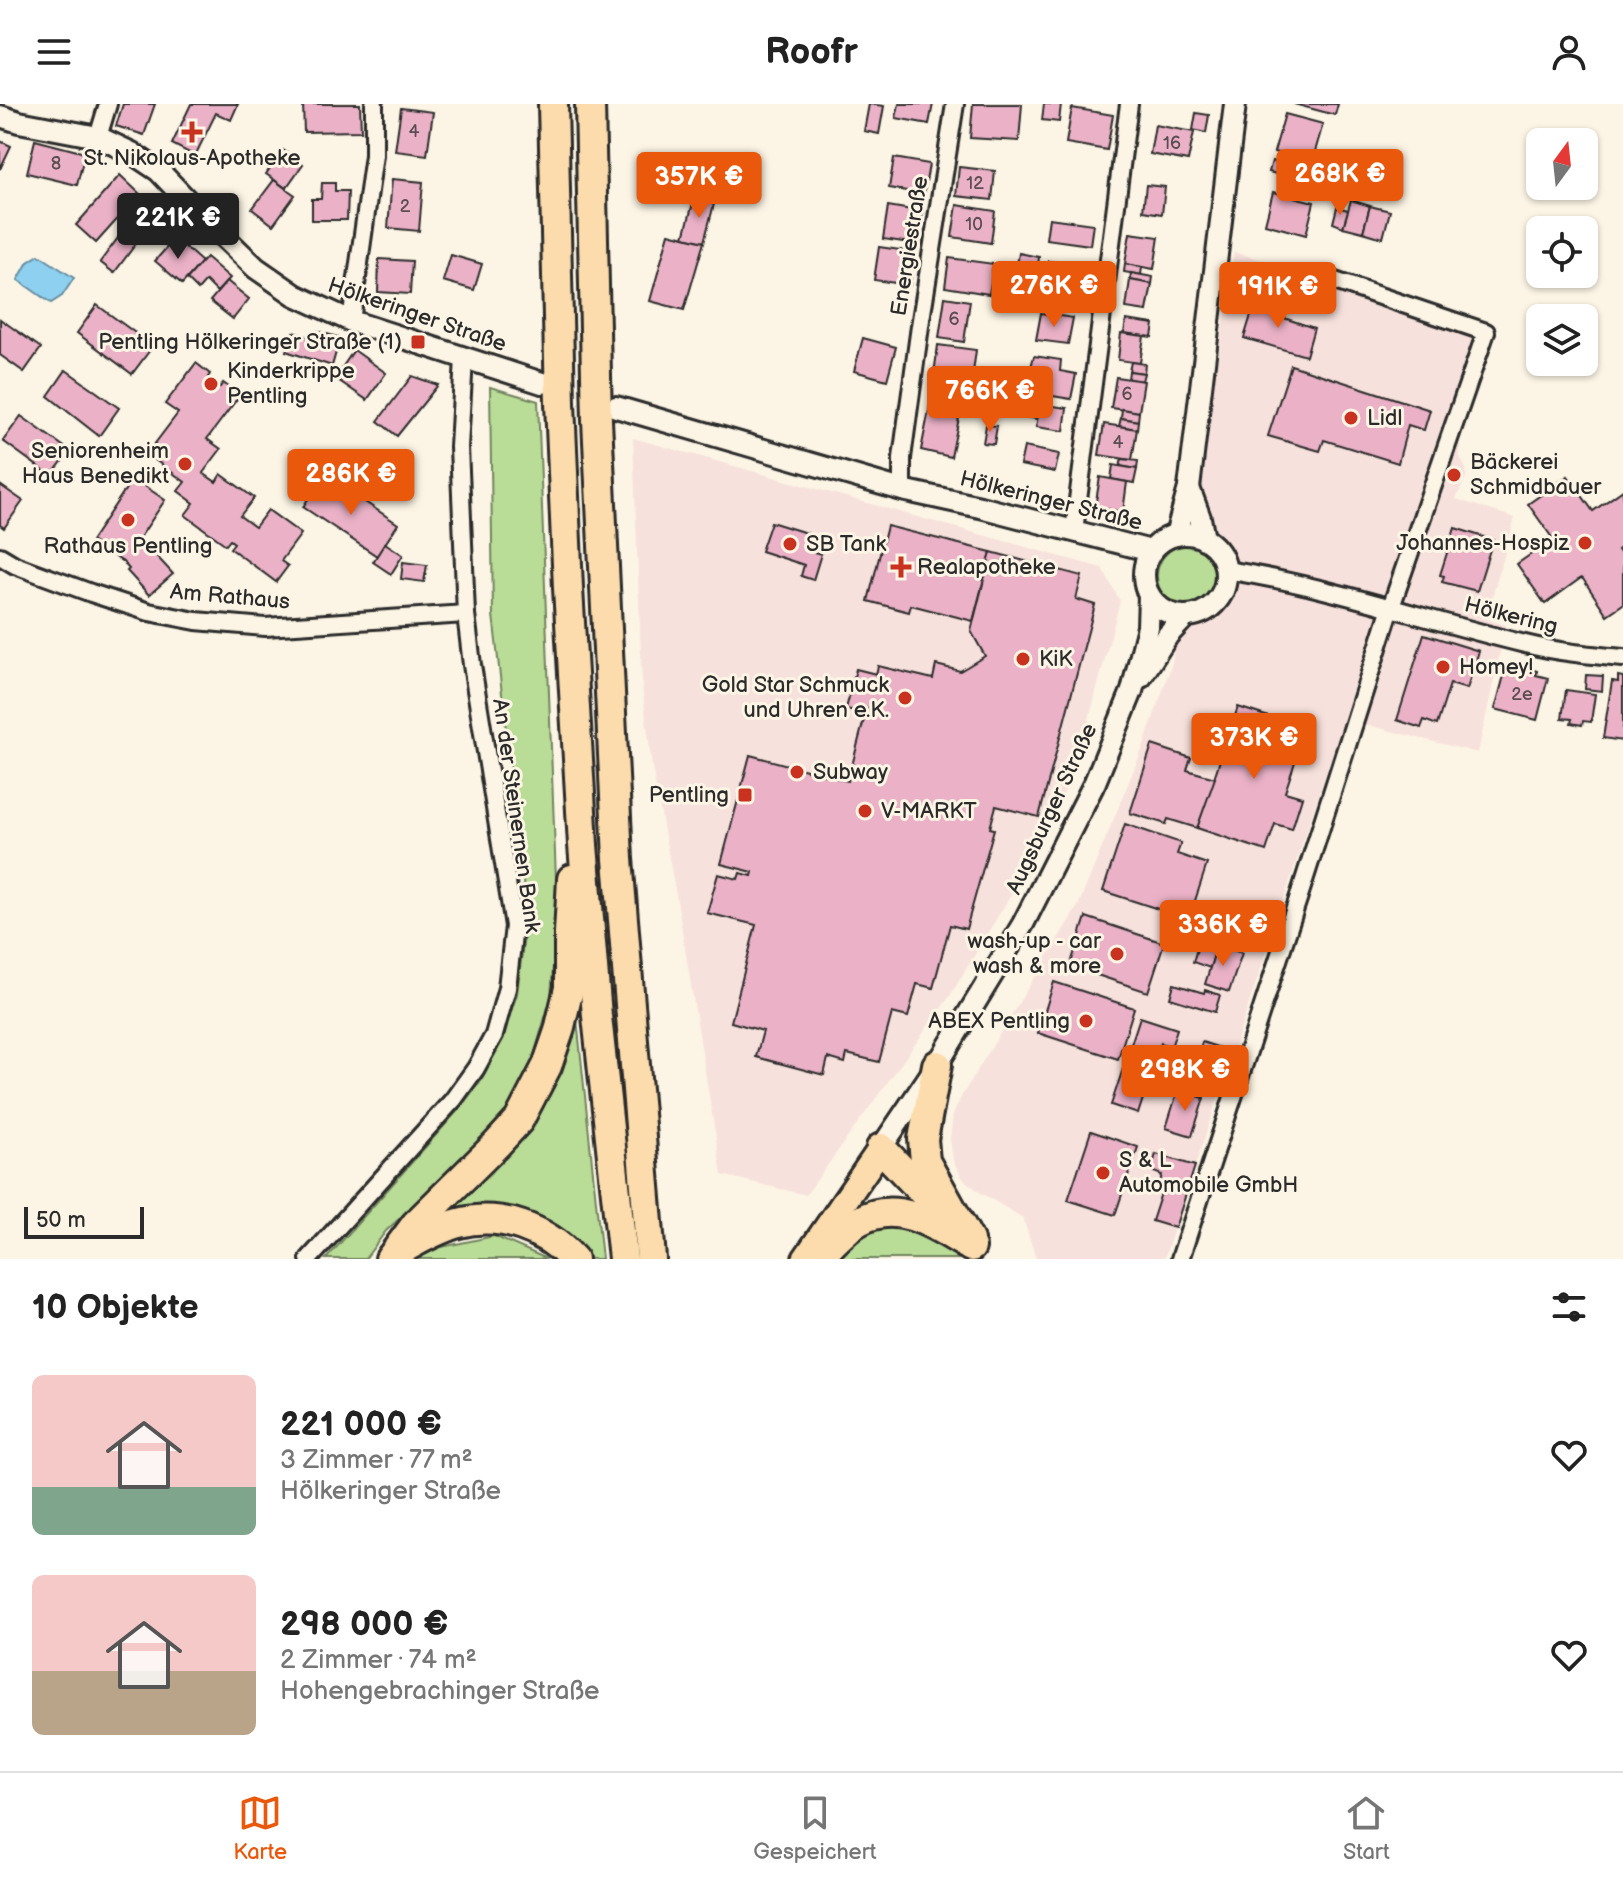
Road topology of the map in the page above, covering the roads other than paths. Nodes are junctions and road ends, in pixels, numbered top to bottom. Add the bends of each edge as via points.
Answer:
1 (108, 104) edge
2 (374, 104) edge
3 (553, 104) edge
4 (590, 104) edge
5 (955, 104) edge
6 (1129, 104) edge
7 (1235, 104) edge
8 (0, 116) edge
9 (98, 137) junction
10 (1329, 279) dead end
11 (351, 321) junction
12 (464, 358) junction
13 (542, 383) dead end
14 (616, 407) dead end
15 (1189, 488) junction
16 (902, 490) junction
17 (1074, 531) junction
18 (1176, 535) junction
19 (1204, 539) junction
20 (1151, 551) junction
21 (0, 556) edge
22 (1225, 570) junction
23 (1149, 595) junction
24 (1391, 607) junction
25 (466, 614) junction
26 (1186, 616) junction
27 (1623, 658) edge
28 (1132, 691) junction
29 (583, 845) junction
30 (937, 1065) junction
31 (881, 1148) junction
32 (978, 1252) edge
33 (393, 1256) edge
34 (309, 1259) edge
35 (573, 1259) edge
36 (623, 1259) edge
37 (651, 1259) edge
38 (805, 1259) edge
39 (816, 1259) edge
40 (1180, 1259) edge

1 - 9 street
2 - 11 street via 374,155
3 - 29 highway via 560,403
4 - 37 highway via 597,420 618,859
5 - 16 street, Energiestraße via 912,384
6 - 17 street
7 - 15 street
8 - 9 street, Hölkeringer Straße
9 - 11 street, Hölkeringer Straße via 159,171 256,268 295,295
10 - 24 street via 1486,332
11 - 12 street, Hölkeringer Straße
12 - 13 street, Hölkeringer Straße
12 - 25 street, An der Steinernen Bank via 459,447
14 - 16 street, Hölkeringer Straße
15 - 18 street
15 - 19 street
16 - 17 street, Hölkeringer Straße
17 - 20 street, Hölkeringer Straße
18 - 19 street
18 - 20 street
19 - 22 street via 1222,557
20 - 23 street via 1144,573
21 - 25 street, Am Rathaus via 106,598 196,621 265,627
22 - 24 street
22 - 26 street via 1220,596 1211,606
23 - 26 street via 1165,611
23 - 28 street, Augsburger Straße via 1148,627
24 - 27 street, Hölkering via 1527,644
24 - 40 street
25 - 34 street, An der Steinernen Bank via 514,926 501,1014 476,1068 453,1100
26 - 28 street, Augsburger Straße
28 - 30 street, Augsburger Straße via 1095,782 1023,924
29 - 33 highway via 572,870 569,988 547,1066 519,1120 416,1224
29 - 36 highway
30 - 31 street, Augsburger Straße
30 - 32 highway via 923,1139 925,1161
31 - 32 highway
31 - 38 main road
32 - 39 highway via 914,1216 874,1213 856,1222
33 - 35 highway via 459,1223 495,1220 548,1236

